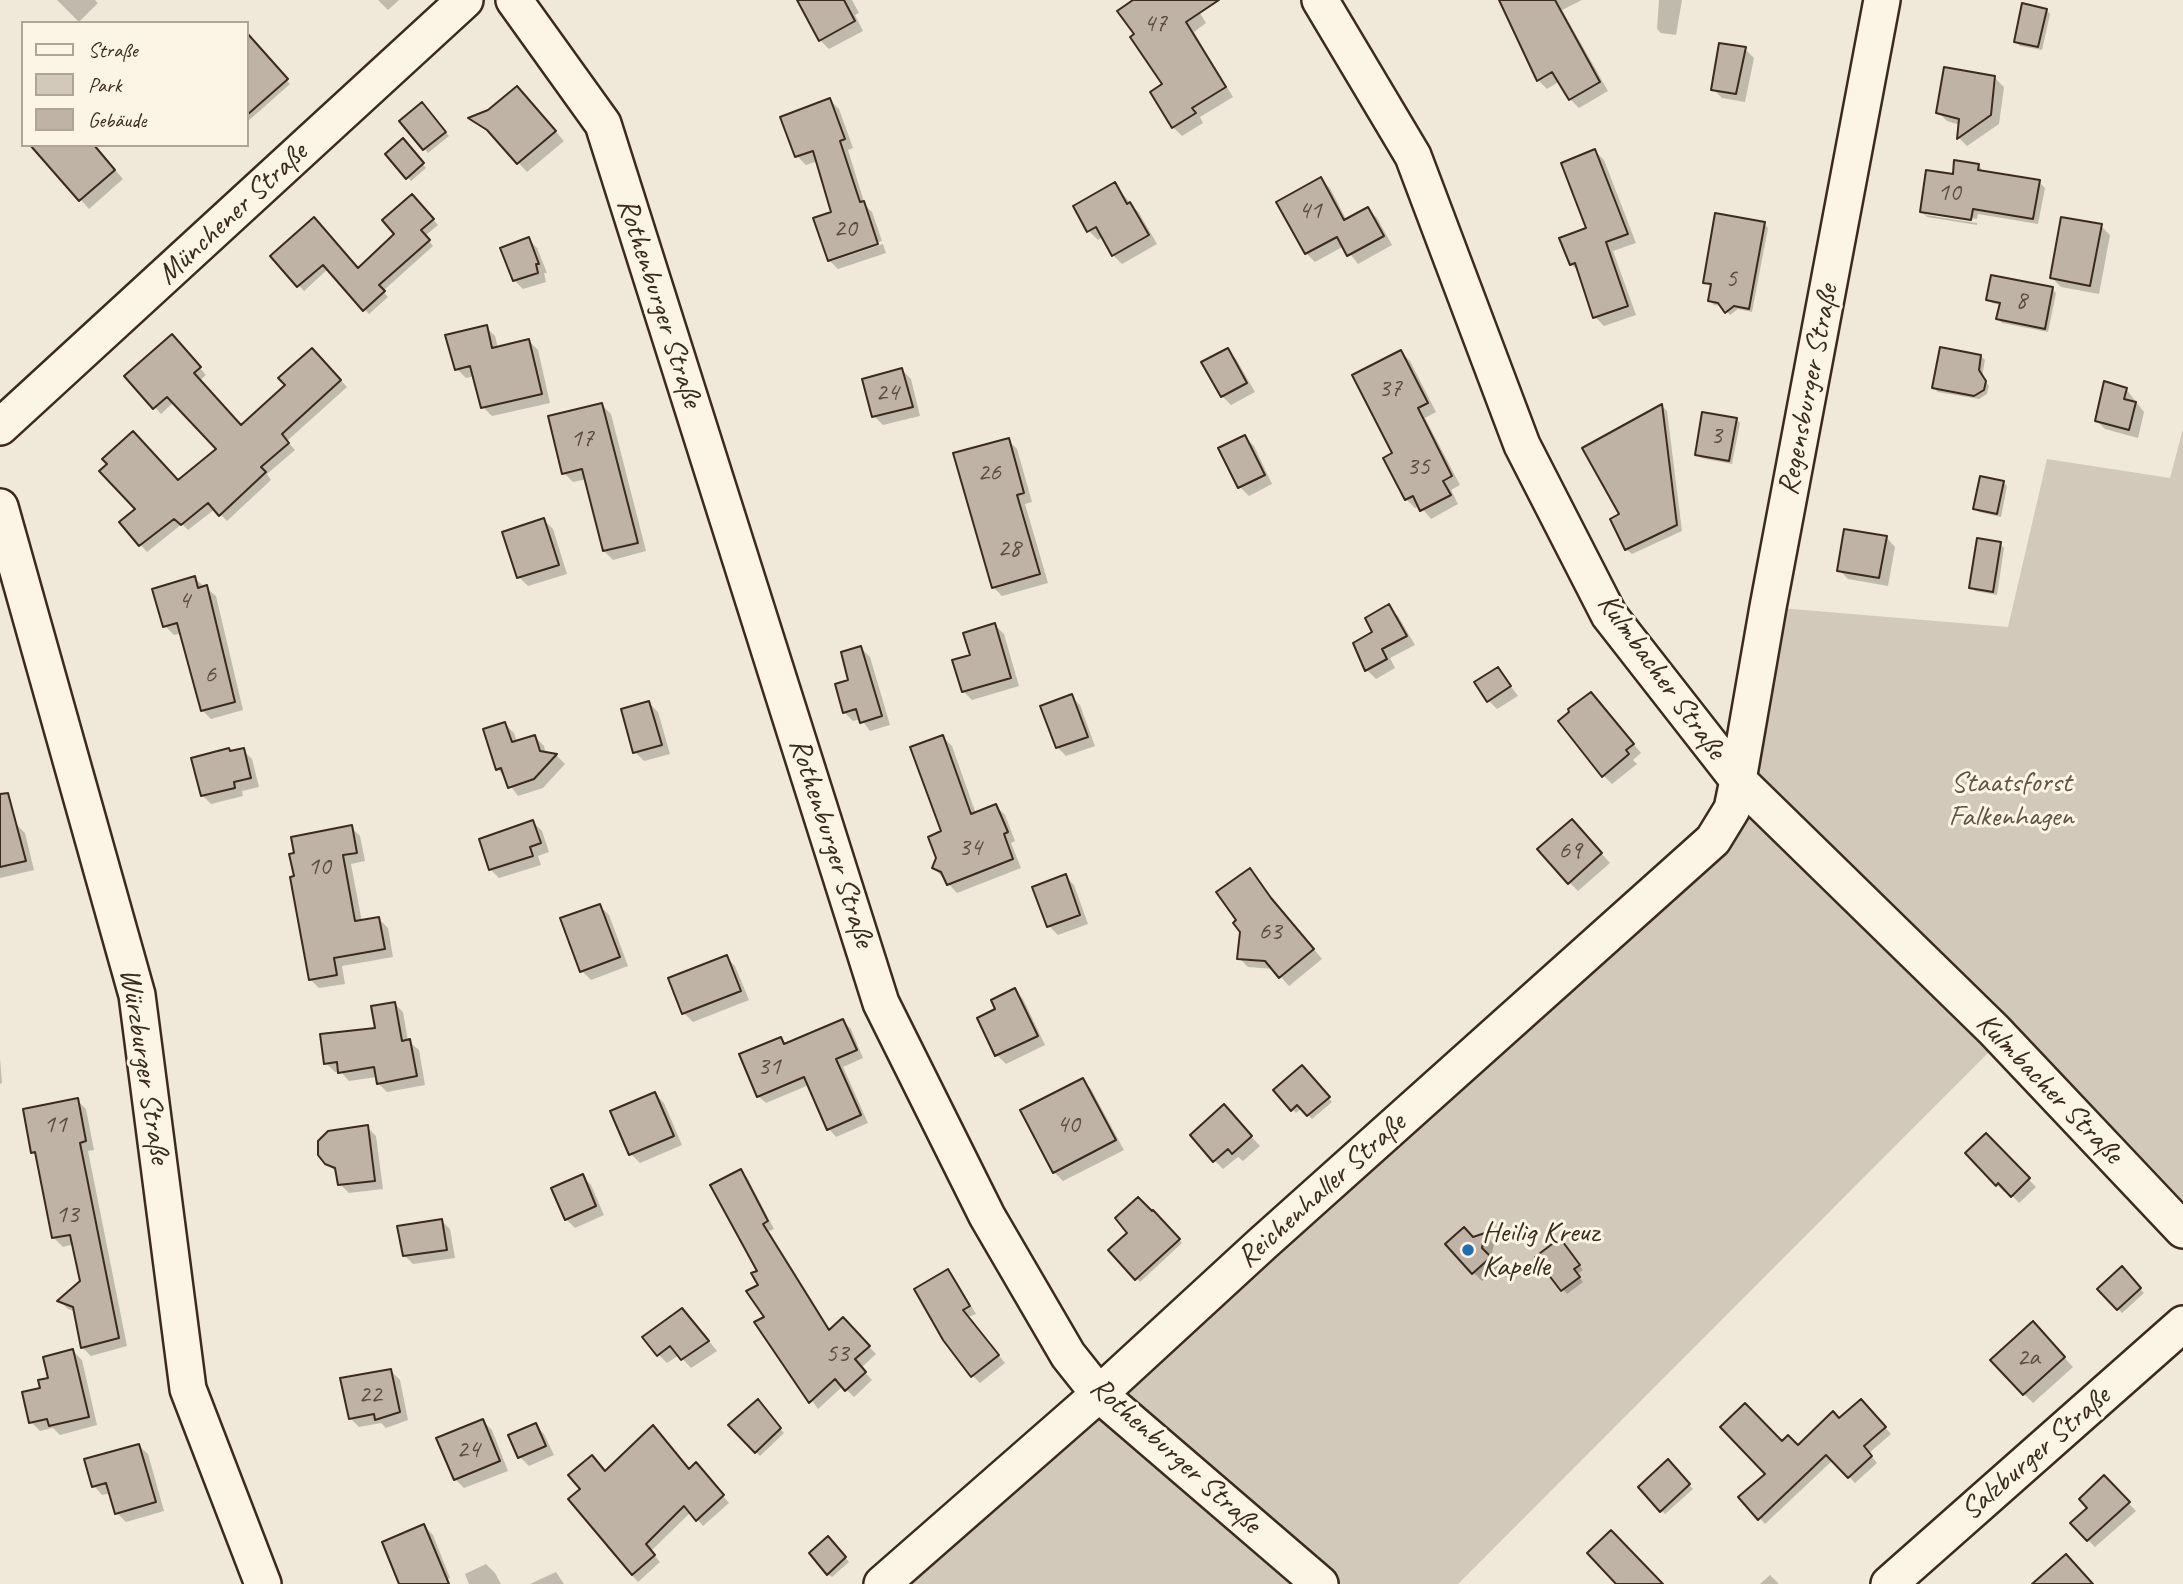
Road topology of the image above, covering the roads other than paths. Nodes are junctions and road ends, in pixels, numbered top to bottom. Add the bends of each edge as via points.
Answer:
1 (465, 0) edge
2 (514, 0) edge
3 (1320, 0) edge
4 (1882, 0) edge
5 (0, 427) edge
6 (0, 508) edge
7 (1738, 780) junction
8 (2183, 1230) edge
9 (2183, 1324) edge
10 (1099, 1394) junction
11 (264, 1584) edge
12 (882, 1584) edge
13 (1320, 1584) edge
14 (1889, 1584) edge

1 - 5 street, Münchener Straße
2 - 10 street, Rothenburger Straße via 603,124 881,1003 993,1228 1068,1355
3 - 7 street, Kulmbacher Straße via 1413,156 1522,445 1609,615
4 - 7 street, Regensburger Straße
6 - 11 street, Würzburger Straße via 137,995 188,1389
7 - 8 street, Kulmbacher Straße via 1994,1030
7 - 10 street, Reichenhaller Straße via 1732,809 1713,840
9 - 14 street, Salzburger Straße
10 - 12 street, Reichenhaller Straße
10 - 13 street, Rothenburger Straße

